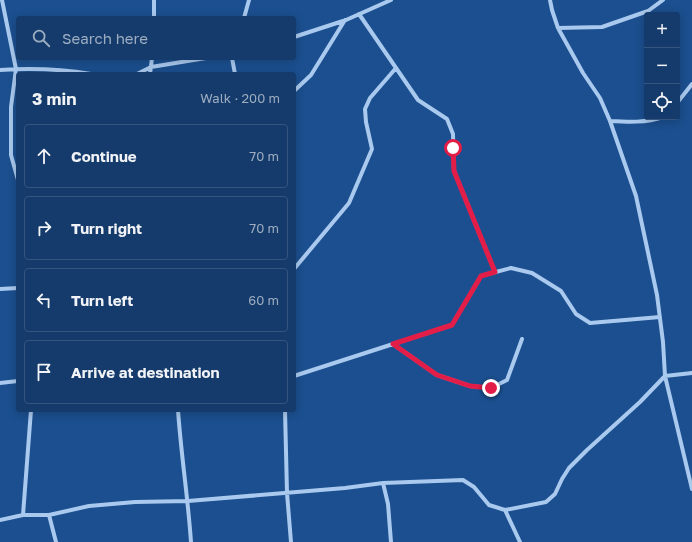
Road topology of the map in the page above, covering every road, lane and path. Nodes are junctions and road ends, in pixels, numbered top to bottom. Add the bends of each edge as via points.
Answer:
1 (2, 0) edge
2 (154, 0) edge
3 (249, 0) edge
4 (390, 0) edge
5 (550, 0) edge
6 (663, 0) edge
7 (359, 14) junction
8 (154, 16) edge
9 (245, 16) edge
10 (346, 20) junction
11 (558, 28) junction
12 (296, 36) edge
13 (152, 60) edge
14 (194, 60) edge
15 (232, 60) edge
16 (151, 67) junction
17 (396, 68) junction
18 (16, 69) junction
19 (0, 70) edge
20 (75, 72) edge
21 (141, 72) edge
22 (150, 72) edge
23 (235, 72) edge
24 (692, 84) edge
25 (296, 88) edge
26 (680, 99) edge
27 (655, 120) edge
28 (610, 121) junction
29 (16, 172) edge
30 (296, 267) edge
31 (495, 272) junction
32 (16, 288) edge
33 (0, 289) edge
34 (660, 317) junction
35 (522, 339) dead end
36 (393, 344) junction
37 (692, 373) edge
38 (296, 375) edge
39 (665, 376) junction
40 (16, 381) edge
41 (0, 383) edge
42 (31, 412) edge
43 (178, 412) edge
44 (285, 412) edge
45 (383, 483) junction
46 (692, 489) edge
47 (287, 493) junction
48 (188, 501) junction
49 (505, 510) junction
50 (23, 515) junction
51 (50, 515) junction
52 (0, 520) edge
53 (56, 542) edge
54 (191, 542) edge
55 (292, 542) edge
56 (391, 542) edge
57 (520, 542) edge

1 - 18 street
2 - 8 street
3 - 9 street
4 - 7 street
5 - 11 street
6 - 11 street via 648,11 602,27
7 - 10 street
7 - 17 street
10 - 12 street
10 - 25 street via 312,75
11 - 28 street via 600,98
13 - 16 street
14 - 16 street
15 - 23 street
16 - 21 street
16 - 22 street
17 - 30 street via 370,98 365,109 372,149 349,203
17 - 31 street via 418,100 447,119 453,134 454,171
18 - 19 street
18 - 20 street
18 - 29 street via 11,121 12,156
24 - 26 street
27 - 28 street via 636,123
28 - 34 street via 636,196
31 - 34 street via 511,268 532,273 561,291 576,314 590,322
31 - 36 street via 481,276 452,325
32 - 33 street
34 - 39 street
35 - 36 street via 507,380 491,388 470,386 437,375
36 - 38 street
37 - 39 street
39 - 46 street
39 - 49 street via 569,468 555,494 546,502
40 - 41 street
42 - 50 street
43 - 48 street via 180,448
44 - 47 street
45 - 47 street
45 - 49 street via 464,480 474,487 489,505
45 - 56 street via 388,504
47 - 48 street
47 - 55 street
48 - 51 street via 89,506
48 - 54 street
49 - 57 street
50 - 51 street
50 - 52 street
51 - 53 street

